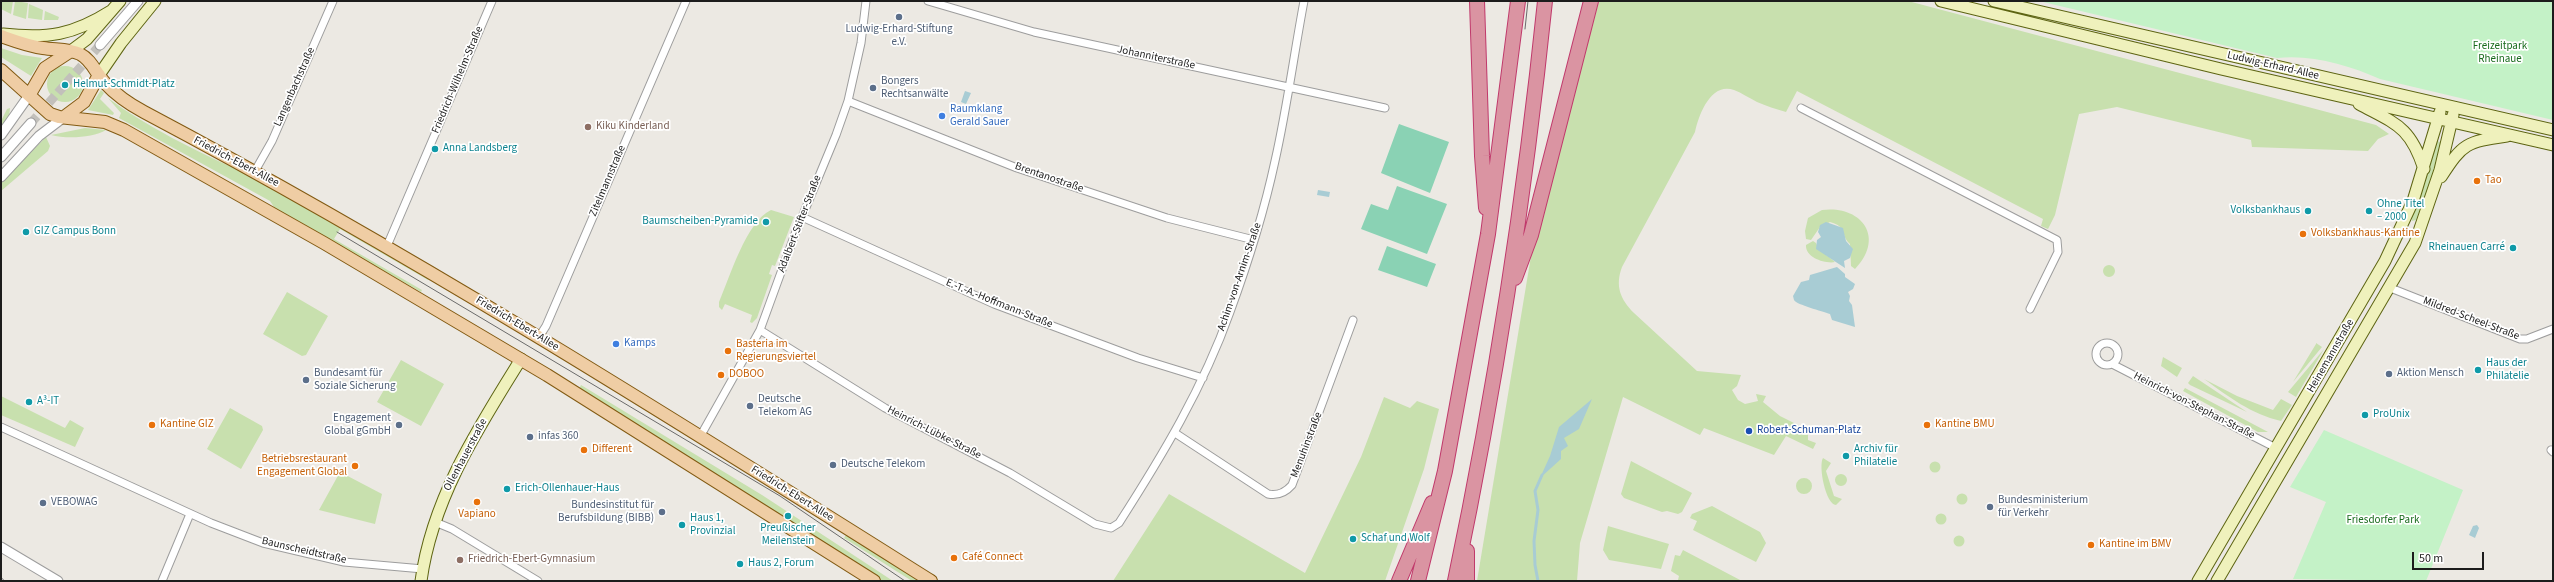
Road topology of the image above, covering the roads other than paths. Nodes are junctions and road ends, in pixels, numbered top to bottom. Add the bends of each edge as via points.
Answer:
1 (120, 1) edge
2 (138, 1) edge
3 (155, 1) edge
4 (333, 1) edge
5 (492, 1) edge
6 (686, 1) edge
7 (866, 1) edge
8 (928, 1) edge
9 (1304, 1) edge
10 (1477, 1) edge
11 (1518, 1) edge
12 (1545, 1) edge
13 (1591, 1) edge
14 (1941, 1) edge
15 (1994, 1) edge
16 (111, 11) junction
17 (1, 35) edge
18 (100, 45) tunnel mouth
19 (71, 51) junction
20 (1, 70) edge
21 (98, 76) junction
22 (1288, 85) junction
23 (30, 94) junction
24 (2348, 98) junction
25 (848, 101) junction
26 (2442, 103) junction
27 (2455, 107) junction
28 (1385, 108) dead end
29 (1801, 108) dead end
30 (64, 117) junction
31 (2438, 118) junction
32 (2452, 122) junction
33 (30, 123) tunnel mouth
34 (2553, 130) edge
35 (1, 135) edge
36 (2513, 136) junction
37 (2553, 145) edge
38 (1, 157) edge
39 (2424, 169) junction
40 (255, 171) junction
41 (1, 177) edge
42 (2434, 188) junction
43 (802, 217) junction
44 (1488, 234) junction
45 (1254, 240) junction
46 (387, 246) junction
47 (2375, 280) junction
48 (2388, 287) junction
49 (1505, 306) junction
50 (2030, 309) dead end
51 (1353, 320) dead end
52 (2553, 328) edge
53 (760, 330) junction
54 (539, 337) junction
55 (521, 359) junction
56 (2112, 364) dead end
57 (1203, 378) junction
58 (1, 427) edge
59 (1175, 433) junction
60 (700, 435) junction
61 (2276, 448) junction
62 (2290, 456) junction
63 (1445, 471) junction
64 (190, 514) junction
65 (1468, 517) junction
66 (435, 522) junction
67 (1111, 528) joint
68 (1, 547) edge
69 (423, 569) junction
70 (58, 581) edge
71 (162, 581) edge
72 (421, 581) edge
73 (538, 581) edge
74 (874, 581) edge
75 (931, 581) edge
76 (1399, 581) edge
77 (1418, 581) edge
78 (1455, 581) edge
79 (1467, 581) edge
80 (2198, 581) edge
81 (2217, 581) edge

1 - 16 main road
2 - 18 street
3 - 21 main road
4 - 40 street, Langenbachstraße via 272,141
5 - 46 street, Friedrich-Wilhelm-Straße
6 - 54 street, Zitelmannstraße
7 - 25 street, Adalbert-Stifter-Straße via 861,43
8 - 22 street, Johanniterstraße via 1034,32
9 - 22 street, Achim-von-Arnim-Straße
10 - 44 highway via 1482,156
11 - 44 highway
12 - 49 highway via 1535,95
13 - 49 highway via 1531,235
14 - 24 main road, Ludwig-Erhard-Allee via 2221,70
15 - 26 main road, Ludwig-Erhard-Allee
16 - 17 main road via 84,27 64,34 36,37
16 - 19 main road via 87,39
17 - 19 main road via 32,46
19 - 21 main road via 89,61
19 - 23 main road via 45,68
20 - 23 main road
21 - 30 main road via 84,102
21 - 40 main road, Friedrich-Ebert-Allee via 132,105
22 - 28 street, Johanniterstraße
22 - 45 street, Achim-von-Arnim-Straße via 1275,162
23 - 30 main road via 45,111
23 - 35 street
24 - 31 main road, Ludwig-Erhard-Allee
24 - 39 main road, Ludwig-Erhard-Allee via 2399,126 2408,134 2418,151
25 - 43 street, Adalbert-Stifter-Straße
25 - 45 street, Brentanostraße via 1018,168 1167,218
26 - 27 main road, Ludwig-Erhard-Allee
26 - 31 main road, Heinemannstraße
27 - 32 main road, Heinemannstraße
27 - 34 main road, Ludwig-Erhard-Allee
29 - 50 street via 2057,240 2058,252
30 - 41 street via 39,136
30 - 55 main road via 105,122 134,136 324,243
31 - 32 main road, Ludwig-Erhard-Allee
31 - 39 main road, Heinemannstraße
32 - 36 main road, Ludwig-Erhard-Allee
32 - 42 main road, Heinemannstraße
33 - 38 street
36 - 37 main road, Ludwig-Erhard-Allee
36 - 42 main road via 2477,141 2464,146
39 - 47 main road, Heinemannstraße via 2407,215
40 - 46 main road, Friedrich-Ebert-Allee
42 - 48 main road, Heinemannstraße via 2415,243
43 - 53 street, Adalbert-Stifter-Straße
43 - 57 street, E.-T.-A.-Hoffmann-Straße via 994,304 1131,355
44 - 63 highway
45 - 57 street, Achim-von-Arnim-Straße via 1230,313
46 - 54 main road, Friedrich-Ebert-Allee
47 - 48 main road
47 - 61 main road, Heinemannstraße
48 - 52 street, Mildred-Scheel-Straße via 2520,339 2527,339
48 - 62 main road, Heinemannstraße
49 - 65 highway
51 - 59 street, Menuhinstraße via 1292,485 1285,492 1278,495 1268,494
53 - 60 street, Adalbert-Stifter-Straße
53 - 67 street, Heinrich-Lübke-Straße via 885,408 1010,473 1095,524
54 - 60 main road, Friedrich-Ebert-Allee
55 - 66 main road, Ollenhauerstraße via 449,483
55 - 74 main road
56 - 61 street, Heinrich-von-Stephan-Straße
57 - 59 street, Achim-von-Arnim-Straße
58 - 64 street, Baunscheidtstraße
59 - 67 street, Achim-von-Arnim-Straße via 1119,523
60 - 75 main road, Friedrich-Ebert-Allee
61 - 62 main road
61 - 80 main road, Heinemannstraße
62 - 81 main road, Heinemannstraße
63 - 76 highway
63 - 77 highway
64 - 69 street, Baunscheidtstraße via 263,543 300,553 344,562
64 - 71 street
65 - 78 highway
65 - 79 highway
66 - 69 main road, Ollenhauerstraße
66 - 73 street via 452,529
68 - 70 street
69 - 72 main road, Ollenhauerstraße

